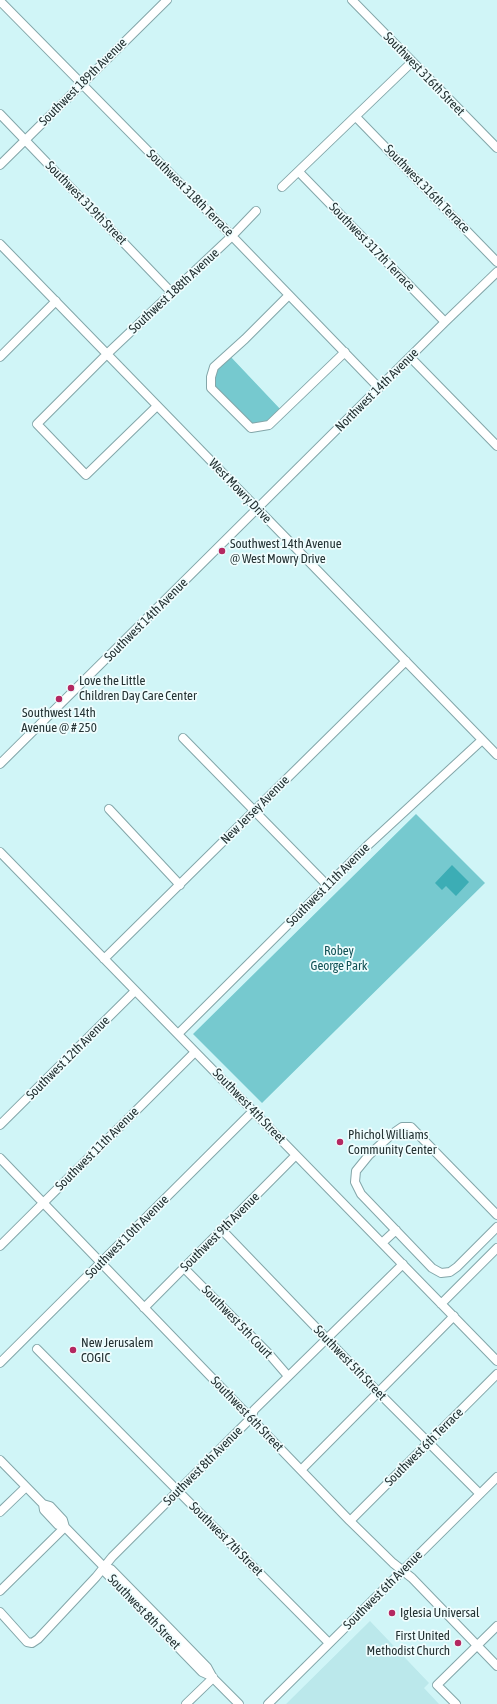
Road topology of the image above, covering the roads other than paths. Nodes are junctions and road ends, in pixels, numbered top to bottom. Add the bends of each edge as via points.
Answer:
1 (167, 0) edge
2 (352, 0) edge
3 (0, 1) edge
4 (412, 62) junction
5 (81, 83) junction
6 (0, 114) edge
7 (356, 117) junction
8 (26, 140) junction
9 (497, 148) edge
10 (0, 164) edge
11 (299, 172) junction
12 (282, 187) dead end
13 (256, 211) dead end
14 (232, 236) junction
15 (2, 249) edge
16 (497, 262) edge
17 (497, 272) edge
18 (172, 293) junction
19 (289, 294) junction
20 (56, 301) junction
21 (445, 322) junction
22 (345, 352) junction
23 (108, 353) junction
24 (0, 357) edge
25 (410, 358) junction
26 (379, 388) junction
27 (157, 406) junction
28 (497, 446) edge
29 (257, 509) junction
30 (406, 661) junction
31 (183, 738) dead end
32 (482, 740) junction
33 (497, 755) edge
34 (0, 764) edge
35 (109, 809) dead end
36 (256, 810) junction
37 (0, 852) edge
38 (180, 885) junction
39 (328, 885) junction
40 (104, 959) junction
41 (135, 990) junction
42 (178, 1034) junction
43 (195, 1052) junction
44 (253, 1111) junction
45 (0, 1125) edge
46 (296, 1155) junction
47 (0, 1158) edge
48 (43, 1203) junction
49 (497, 1215) edge
50 (497, 1227) edge
51 (222, 1230) junction
52 (396, 1230) junction
53 (382, 1243) junction
54 (0, 1246) edge
55 (497, 1248) edge
56 (101, 1263) junction
57 (403, 1264) junction
58 (184, 1268) junction
59 (441, 1304) junction
60 (144, 1308) junction
61 (454, 1316) junction
62 (327, 1338) junction
63 (37, 1349) dead end
64 (497, 1360) edge
65 (0, 1363) edge
66 (497, 1374) edge
67 (288, 1376) junction
68 (378, 1392) junction
69 (251, 1418) junction
70 (428, 1443) junction
71 (0, 1460) edge
72 (301, 1470) junction
73 (497, 1477) edge
74 (26, 1487) junction
75 (179, 1491) junction
76 (480, 1494) junction
77 (0, 1512) edge
78 (350, 1521) junction
79 (66, 1527) junction
80 (104, 1567) junction
81 (403, 1571) junction
82 (0, 1591) edge
83 (0, 1612) edge
84 (497, 1626) edge
85 (329, 1643) junction
86 (478, 1646) junction
87 (497, 1666) edge
88 (213, 1678) junction
89 (186, 1704) edge
90 (239, 1704) edge
91 (268, 1704) edge
92 (456, 1704) edge

1 - 5 street, Southwest 189th Avenue
2 - 4 street, Southwest 316th Street
3 - 5 street, Southwest 318th Terrace
4 - 7 street
4 - 9 street, Southwest 316th Street
5 - 8 street, Southwest 189th Avenue
5 - 14 street, Southwest 318th Terrace
6 - 8 street, Southwest 319th Street
7 - 11 street
7 - 16 street, Southwest 316th Terrace
8 - 10 street, Southwest 189th Avenue
8 - 18 street, Southwest 319th Street
11 - 12 street
11 - 21 street, Southwest 317th Terrace
13 - 14 street, Southwest 188th Avenue
14 - 18 street, Southwest 188th Avenue
14 - 19 street, Southwest 318th Terrace
15 - 20 street, West Mowry Drive
17 - 21 street, Northwest 14th Avenue
18 - 23 street, Southwest 188th Avenue
19 - 22 street, Southwest 318th Terrace
19 - 22 street via 214,367 211,388 250,428 269,425
20 - 23 street, West Mowry Drive
20 - 24 street
21 - 25 street, Northwest 14th Avenue
22 - 26 street, Southwest 318th Terrace
23 - 27 street, West Mowry Drive
23 - 27 street, Southwest 188th Avenue via 37,424 86,475
25 - 26 street, Northwest 14th Avenue
25 - 28 street
26 - 29 street, Northwest 14th Avenue
27 - 29 street, West Mowry Drive
29 - 30 street, West Mowry Drive
29 - 34 street, Southwest 14th Avenue
30 - 32 street, West Mowry Drive
30 - 36 street, New Jersey Avenue
31 - 36 street
32 - 33 street, West Mowry Drive
32 - 39 street, Southwest 11th Avenue
35 - 38 street
36 - 38 street, New Jersey Avenue
36 - 39 street
37 - 40 street, Southwest 4th Street
38 - 40 street, New Jersey Avenue
39 - 42 street, Southwest 11th Avenue
40 - 41 street, Southwest 4th Street
41 - 42 street, Southwest 4th Street
41 - 45 street, Southwest 12th Avenue
42 - 43 street, Southwest 4th Street
43 - 44 street, Southwest 4th Street
43 - 48 street, Southwest 11th Avenue
44 - 46 street, Southwest 4th Street
44 - 56 street, Southwest 10th Avenue
46 - 51 street, Southwest 9th Avenue
46 - 53 street, Southwest 4th Street
47 - 48 street, Southwest 6th Street
48 - 54 street, Southwest 11th Avenue
48 - 56 street, Southwest 6th Street
49 - 52 street via 415,1130 411,1127 402,1127 356,1170 355,1182 361,1194
50 - 52 street via 457,1267 450,1272 441,1273 432,1268
51 - 58 street, Southwest 9th Avenue
51 - 62 street, Southwest 5th Street
52 - 53 street
53 - 57 street, Southwest 4th Street
55 - 59 street
56 - 60 street, Southwest 6th Street
56 - 65 street, Southwest 10th Avenue
57 - 59 street, Southwest 4th Street
57 - 62 street, Southwest 8th Avenue
58 - 60 street, Southwest 9th Avenue
58 - 67 street, Southwest 5th Court
59 - 61 street, Southwest 4th Street
60 - 69 street, Southwest 6th Street
61 - 64 street, Southwest 4th Street
61 - 68 street
62 - 67 street, Southwest 8th Avenue
62 - 68 street, Southwest 5th Street
63 - 75 street, Southwest 7th Street
66 - 70 street, Southwest 6th Terrace
67 - 69 street, Southwest 8th Avenue via 254,1410
68 - 70 street, Southwest 5th Street
68 - 72 street
69 - 72 street, Southwest 6th Street
69 - 75 street, Southwest 8th Avenue
70 - 76 street, Southwest 5th Street
70 - 78 street, Southwest 6th Terrace
71 - 74 street, Southwest 8th Street
72 - 78 street, Southwest 6th Street
73 - 76 street, Southwest 6th Avenue
74 - 77 street
74 - 79 street, Southwest 8th Street via 43,1504 50,1506
75 - 80 street, Southwest 8th Avenue
75 - 85 street, Southwest 7th Street
76 - 81 street, Southwest 6th Avenue
78 - 81 street, Southwest 6th Street
79 - 80 street, Southwest 8th Street
79 - 82 street
80 - 83 street, Southwest 8th Avenue via 35,1641 30,1643 22,1637
80 - 88 street, Southwest 8th Street via 111,1569 172,1631 207,1667
81 - 85 street, Southwest 6th Avenue
81 - 86 street, Southwest 6th Street
84 - 86 street
85 - 91 street, Southwest 6th Avenue
86 - 87 street, Southwest 6th Street
86 - 92 street via 437,1685
88 - 89 street
88 - 90 street, Southwest 8th Street

